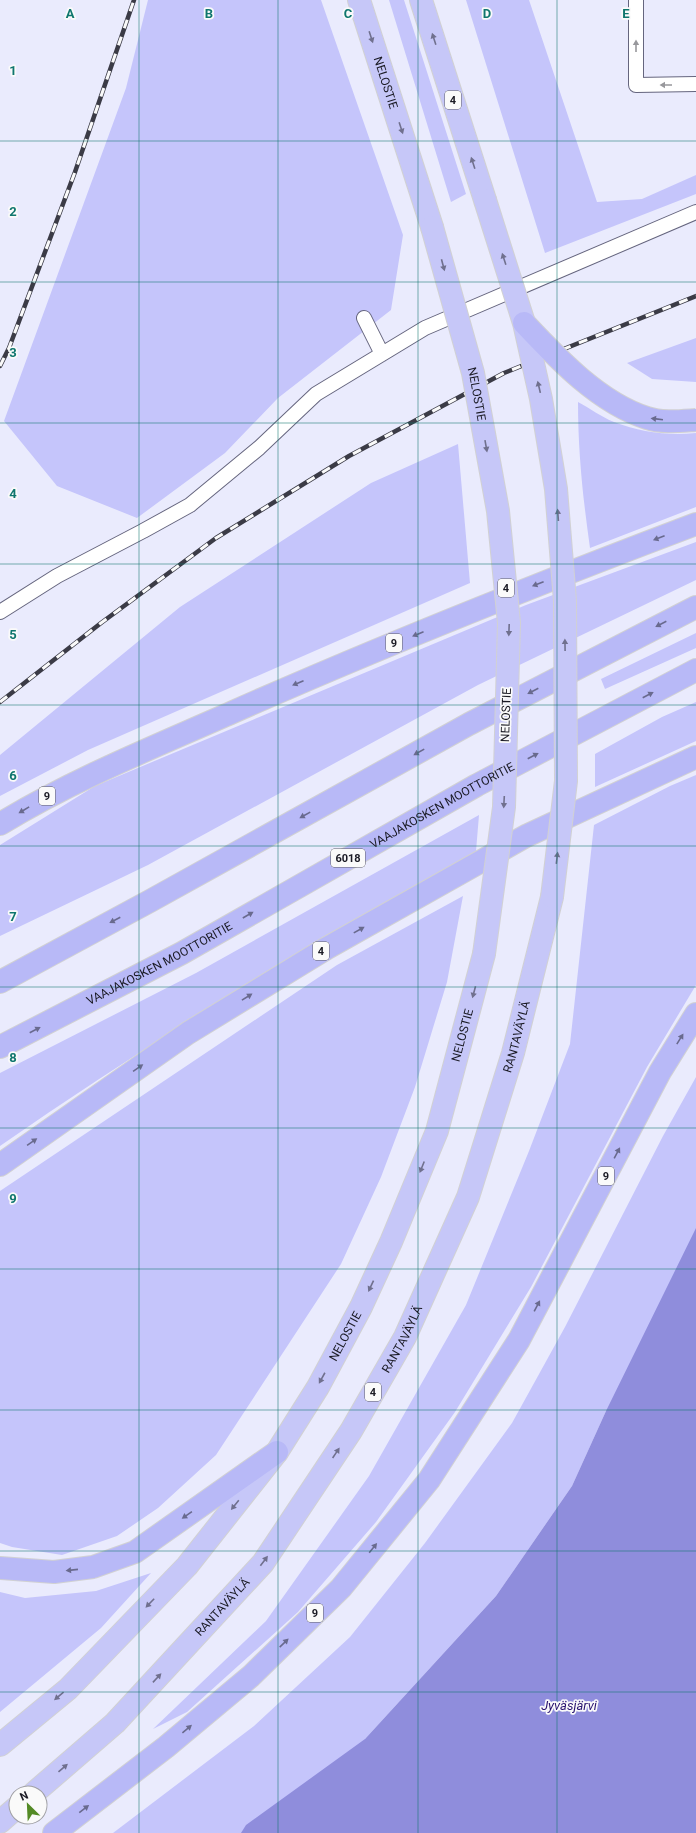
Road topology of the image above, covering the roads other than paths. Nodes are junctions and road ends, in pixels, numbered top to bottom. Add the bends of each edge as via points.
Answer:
1 (359, 0) edge
2 (422, 0) edge
3 (636, 0) edge
4 (696, 84) edge
5 (696, 212) edge
6 (364, 318) dead end
7 (524, 323) junction
8 (382, 354) junction
9 (696, 420) edge
10 (696, 524) edge
11 (696, 607) edge
12 (0, 612) edge
13 (696, 670) edge
14 (696, 757) edge
15 (0, 824) edge
16 (0, 982) edge
17 (696, 1014) edge
18 (0, 1047) edge
19 (0, 1165) edge
20 (277, 1452) junction
21 (0, 1568) edge
22 (0, 1745) edge
23 (43, 1785) edge
24 (8, 1815) edge
25 (0, 1822) edge
26 (54, 1833) edge

1 -> 20 highway, NELOSTIE / 4, bridge via 432,227 473,373 498,511 509,623 504,807 484,954 437,1131 392,1242 361,1307
7 -> 2 highway, 4, bridge
4 -> 3 lane via 636,85
5 - 8 lane via 425,328
6 - 8 lane
9 -> 7 highway, 4, bridge via 648,418 624,408 569,370
23 -> 7 highway, RANTAVÄYLÄ / 4, bridge via 115,1723 263,1563 351,1431 405,1337 468,1197 513,1053 552,897 566,781 565,601 556,489 541,399
8 - 12 lane via 316,394 259,448 190,505 57,576
10 -> 15 highway, 9 via 534,585 287,688 96,772 41,799
11 -> 16 highway via 469,724
18 -> 13 highway, VAAJAKOSKEN MOOTTORITIE / 6018 via 182,952 477,785
19 -> 14 highway, 4 via 188,1033 326,948 526,836
26 -> 17 highway, 9 via 166,1747 251,1676 341,1588 429,1480 519,1340 660,1072
20 -> 21 highway, 4 via 135,1552 93,1568 54,1572
20 -> 22 highway via 187,1566 68,1689
24 - 25 highway

